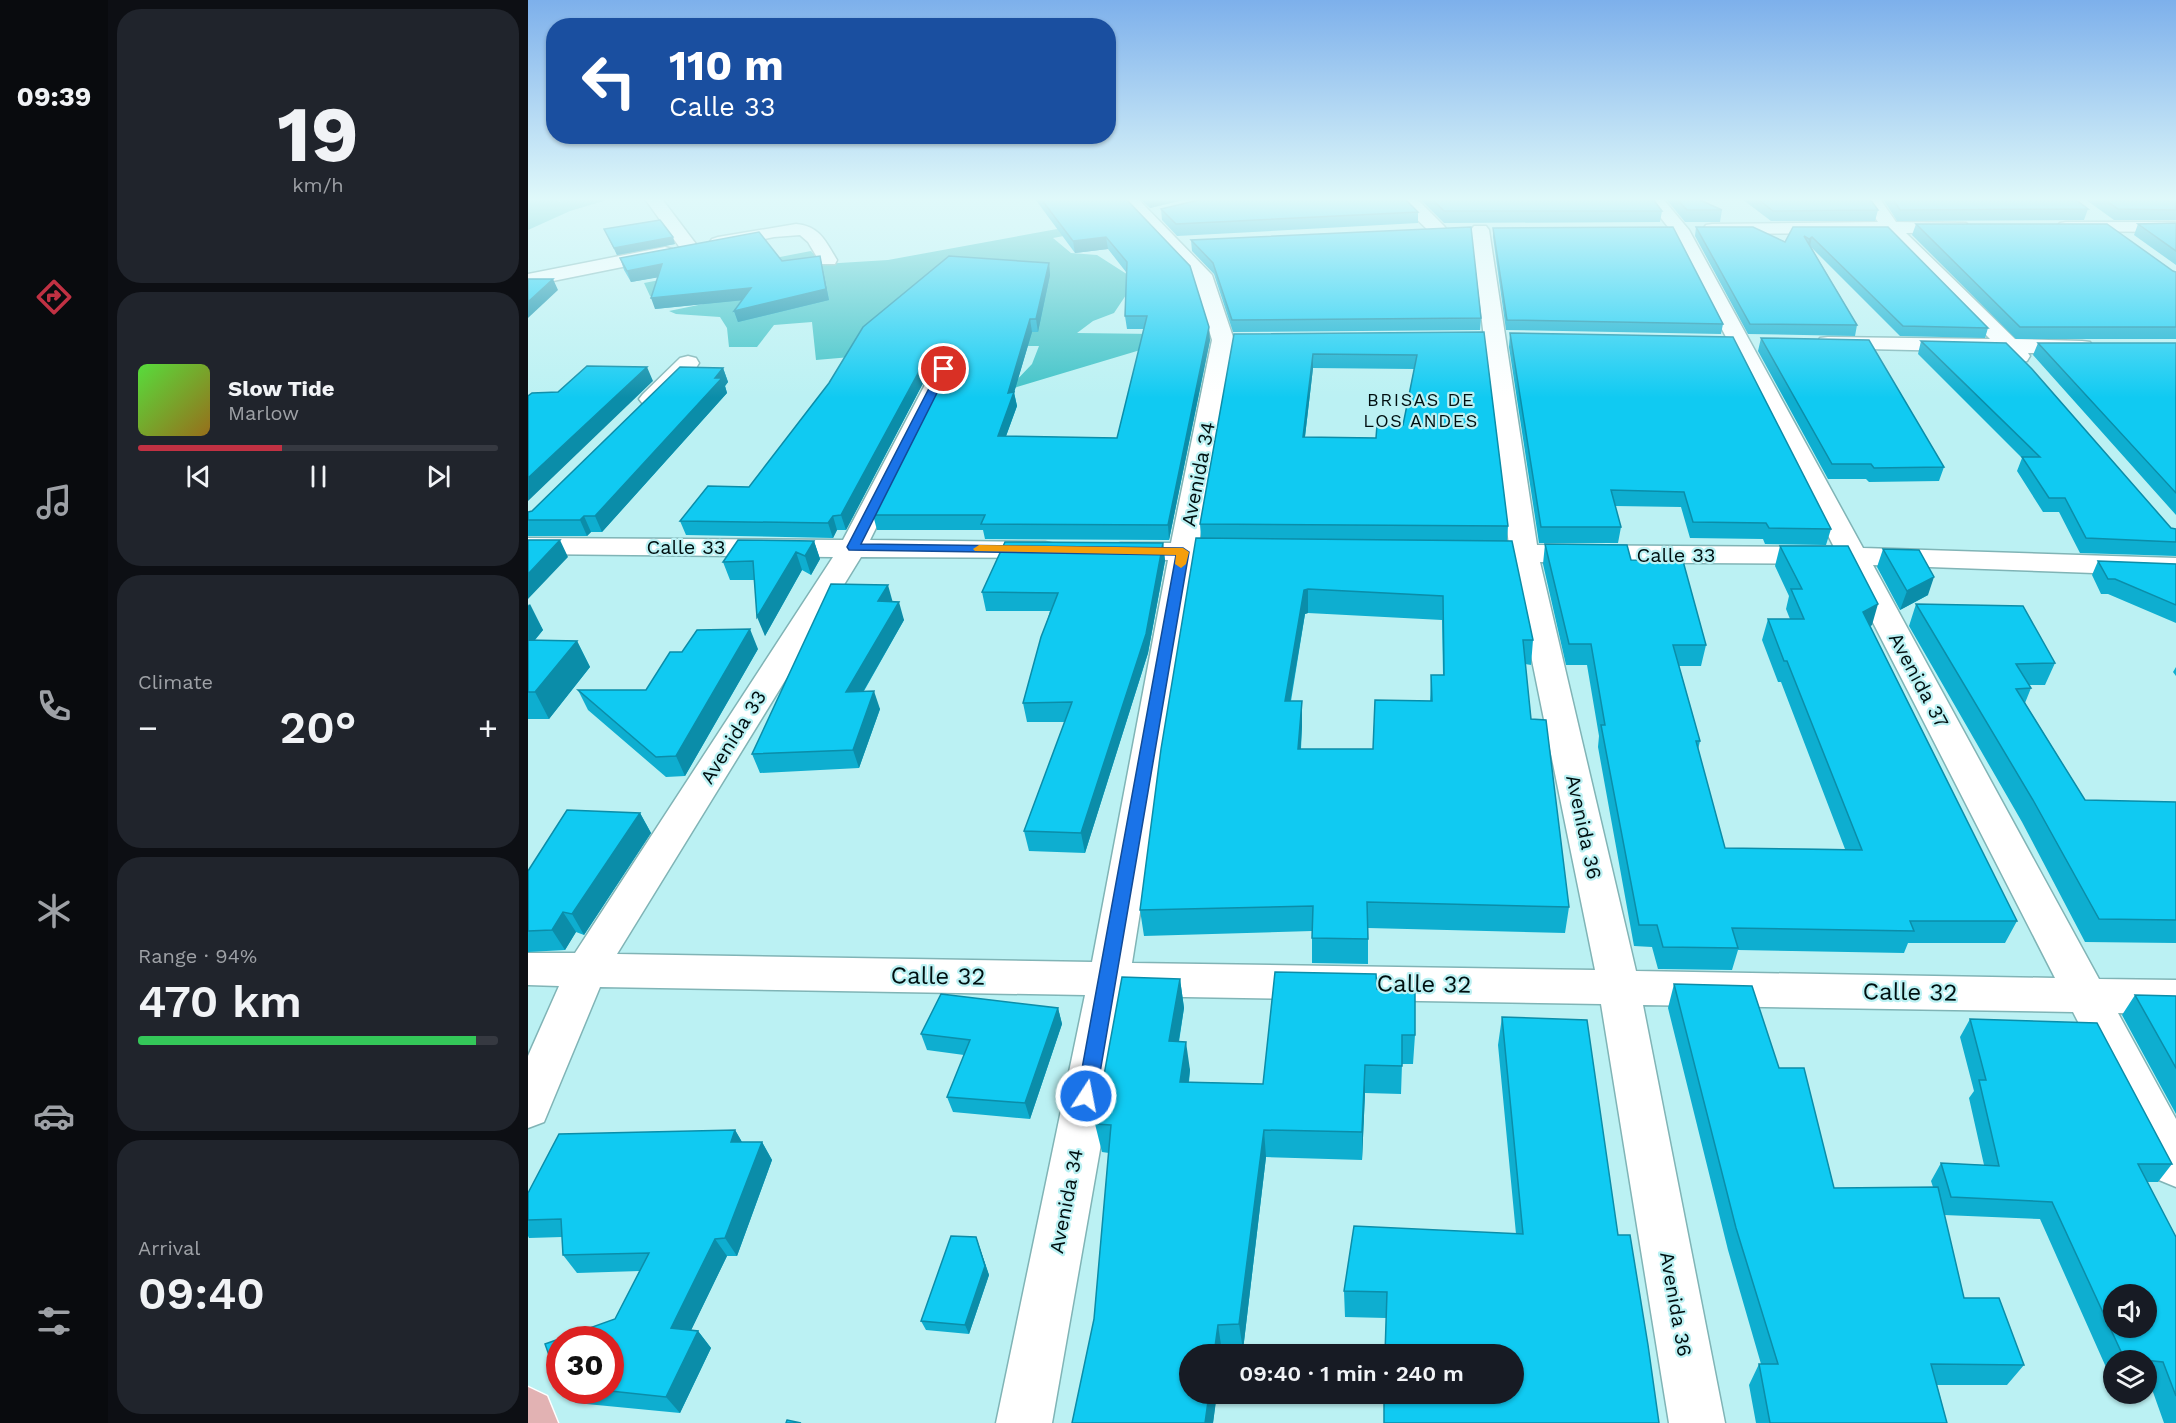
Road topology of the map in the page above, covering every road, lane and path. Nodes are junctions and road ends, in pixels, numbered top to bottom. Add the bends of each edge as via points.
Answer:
1 (602, 265) edge
2 (1192, 265) edge
3 (1484, 265) edge
4 (1691, 265) edge
5 (1928, 265) edge
6 (528, 280) edge
7 (1811, 343) edge
8 (2009, 347) junction
9 (2105, 347) edge
10 (688, 363) dead end
11 (2030, 368) edge
12 (944, 369) dead end
13 (637, 412) edge
14 (528, 546) edge
15 (853, 547) junction
16 (1065, 550) edge
17 (1100, 550) edge
18 (1183, 552) junction
19 (1265, 552) edge
20 (1441, 553) edge
21 (1524, 554) junction
22 (1854, 556) junction
23 (2176, 567) edge
24 (528, 969) edge
25 (586, 970) junction
26 (1109, 979) junction
27 (1618, 987) junction
28 (2085, 995) junction
29 (2176, 996) edge
30 (528, 1108) edge
31 (2176, 1165) edge
32 (528, 1415) edge
33 (531, 1423) edge
34 (1024, 1423) edge
35 (1697, 1423) edge

1 - 6 street
2 - 18 street, Avenida 34 via 1202,275 1235,340
3 - 21 street, Avenida 36
4 - 22 street, Avenida 37 via 1740,342
5 - 8 street
7 - 8 street
8 - 9 street
8 - 11 street
10 - 13 street
12 - 15 street, Avenida 33
14 - 15 street, Calle 33
15 - 16 street, Calle 33
15 - 25 street, Avenida 33
17 - 18 street
18 - 19 street
18 - 26 street, Avenida 34
20 - 21 street, Calle 33
21 - 22 street, Calle 33
21 - 27 street, Avenida 36
22 - 23 street, Calle 33
22 - 28 street, Avenida 37
24 - 25 street, Calle 32
25 - 26 street, Calle 32
25 - 30 street, Avenida 33
26 - 27 street, Calle 32
26 - 34 street, Avenida 34
27 - 28 street, Calle 32
27 - 35 street, Avenida 36
28 - 29 street, Calle 32
28 - 31 street, Avenida 37
32 - 33 main road

